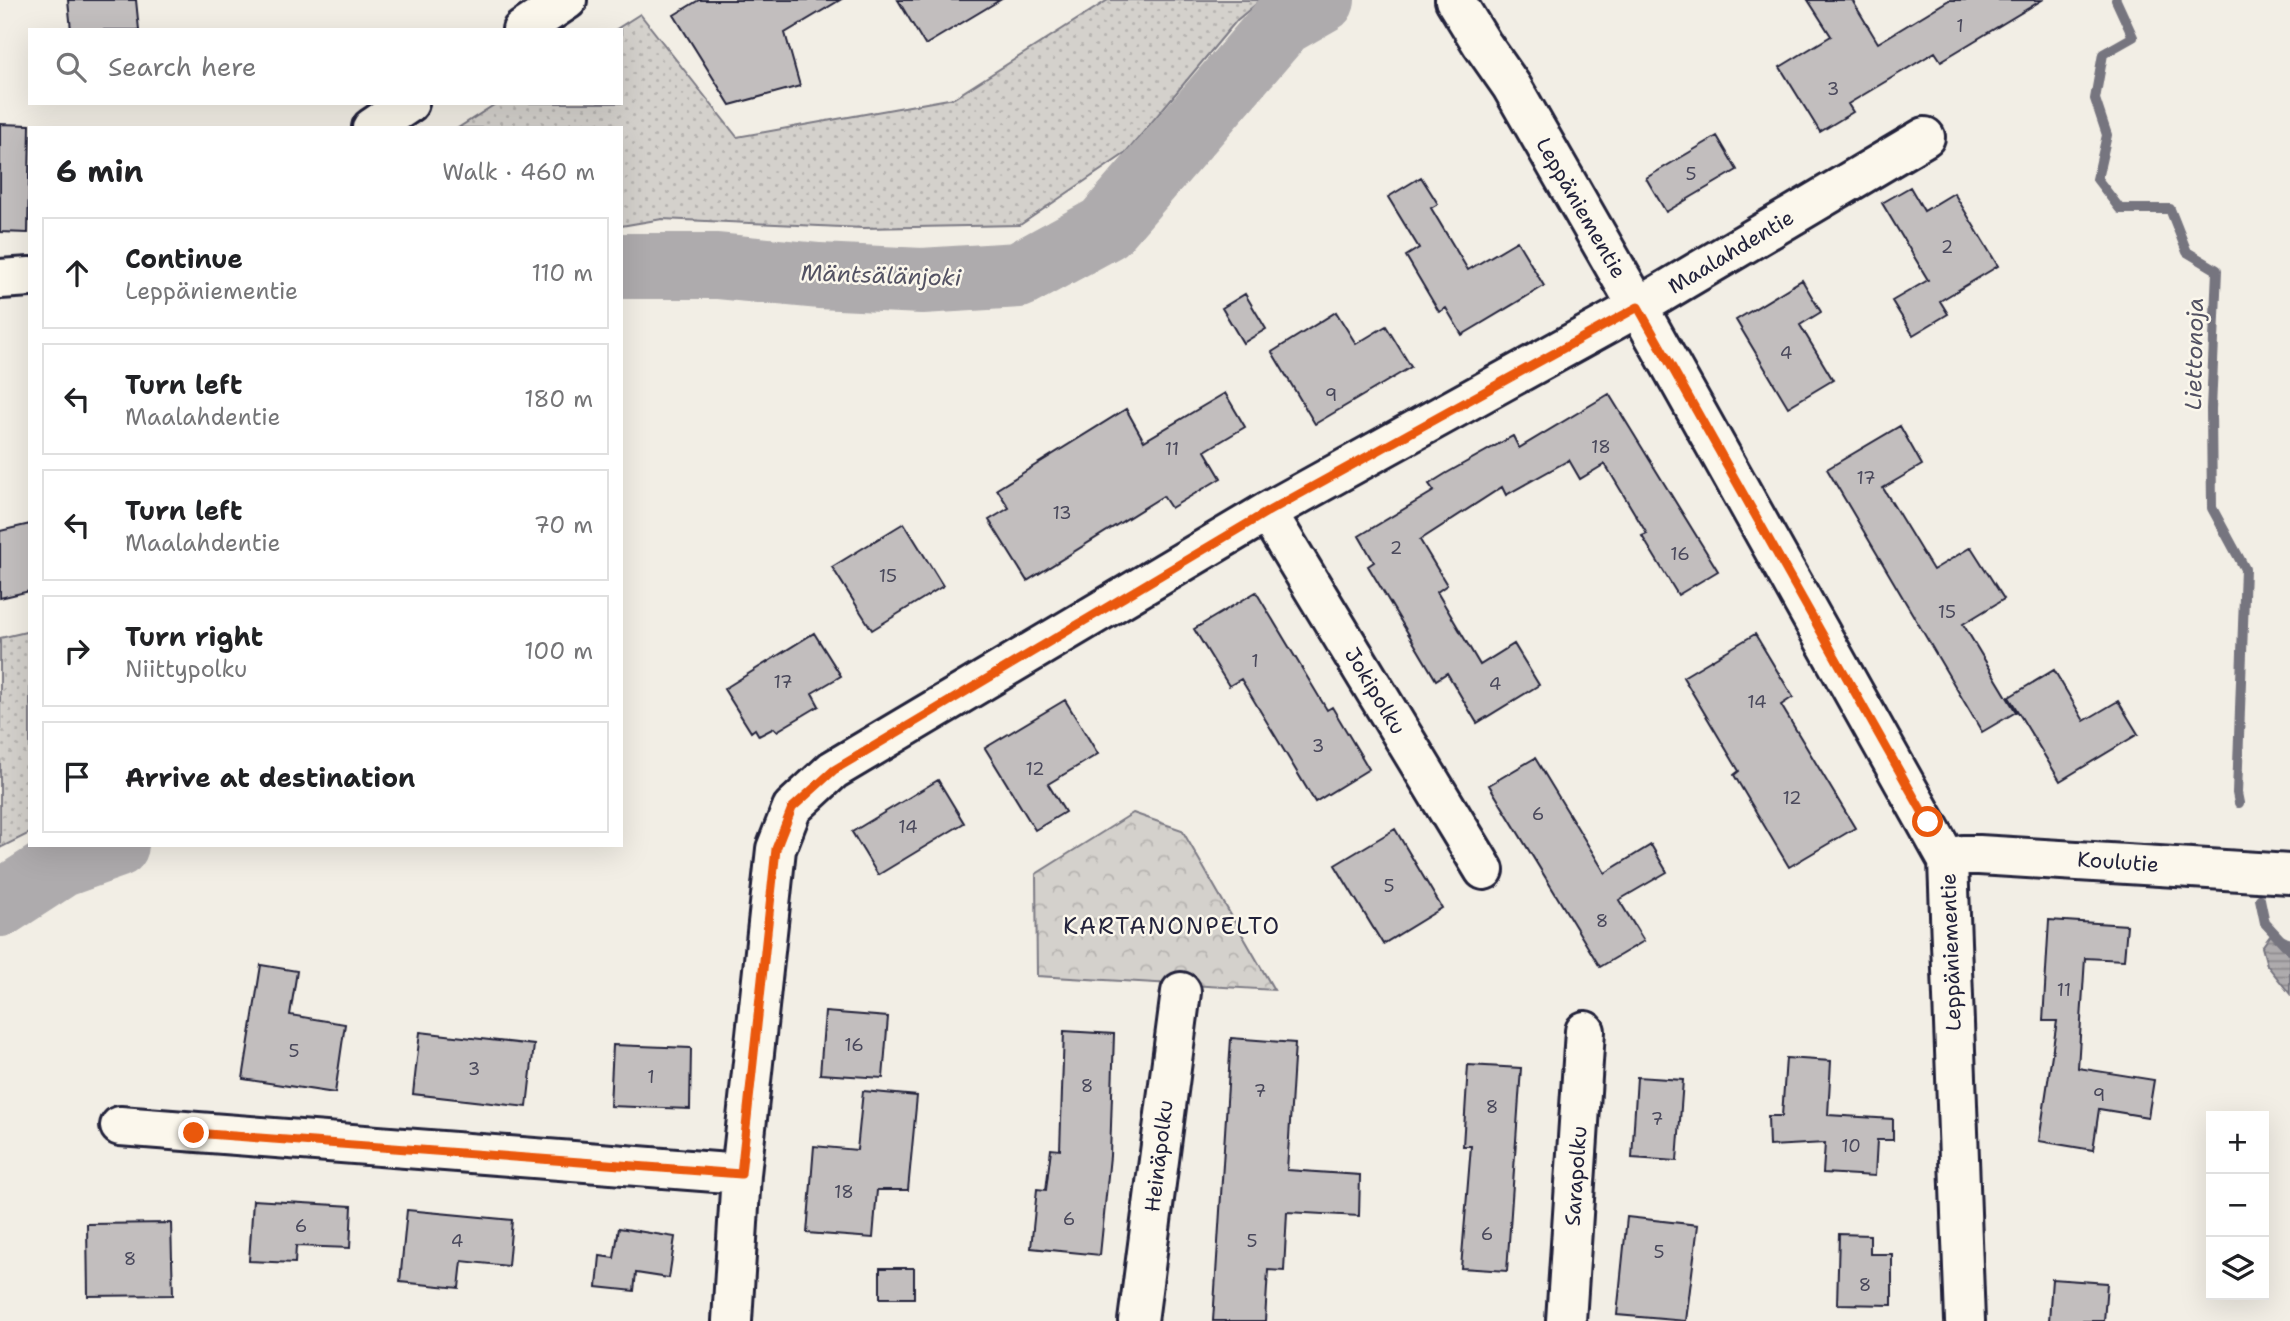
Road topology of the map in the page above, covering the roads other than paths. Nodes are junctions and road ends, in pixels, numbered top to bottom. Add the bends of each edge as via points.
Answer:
1 (567, 0) edge
2 (1455, 0) edge
3 (525, 28) edge
4 (406, 105) edge
5 (375, 126) edge
6 (1925, 137) dead end
7 (28, 277) edge
8 (0, 279) edge
9 (1638, 307) junction
10 (1267, 512) junction
11 (1948, 861) junction
12 (1484, 870) dead end
13 (2290, 874) edge
14 (1181, 992) dead end
15 (1585, 1031) dead end
16 (120, 1126) dead end
17 (741, 1174) junction
18 (732, 1321) edge
19 (1138, 1321) edge
20 (1566, 1321) edge
21 (1965, 1321) edge

1 - 3 street
2 - 9 street, Leppäniementie via 1512,87
4 - 5 street
6 - 9 street, Maalahdentie
7 - 8 street
9 - 10 street, Maalahdentie
9 - 11 street, Leppäniementie
10 - 12 street, Jokipolku
10 - 17 street, Maalahdentie via 834,770 792,808 776,849
11 - 13 street, Koulutie via 1979,855
11 - 21 street, Leppäniementie
14 - 19 street, Heinäpolku
15 - 20 street, Sarapolku
16 - 17 street
17 - 18 street, Maalahdentie

